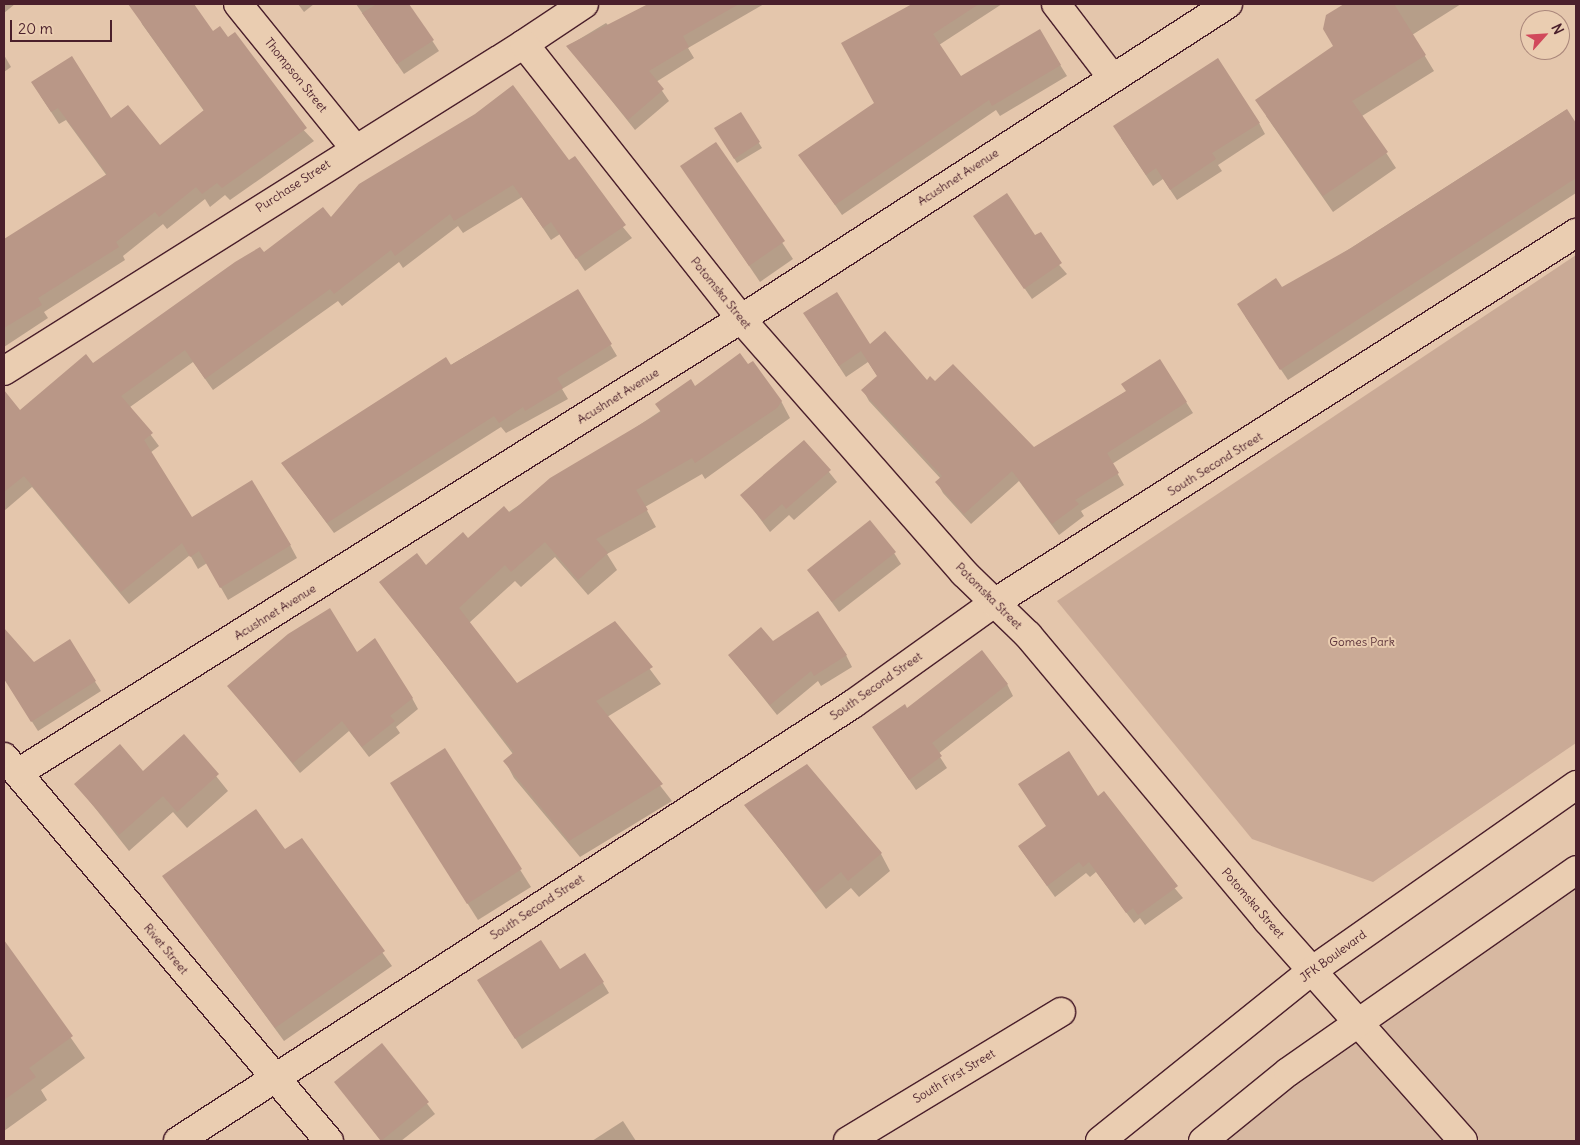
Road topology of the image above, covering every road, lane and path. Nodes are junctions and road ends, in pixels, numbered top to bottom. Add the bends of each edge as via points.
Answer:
1 (238, 4) edge
2 (584, 4) edge
3 (1056, 4) edge
4 (1228, 4) edge
5 (524, 44) junction
6 (1111, 76) junction
7 (354, 147) junction
8 (1576, 233) edge
9 (741, 318) junction
10 (4, 371) edge
11 (994, 603) junction
12 (8, 771) edge
13 (1576, 785) edge
14 (1576, 870) edge
15 (1313, 970) junction
16 (1061, 1012) dead end
17 (1360, 1021) junction
18 (273, 1076) junction
19 (178, 1141) edge
20 (329, 1141) edge
21 (848, 1141) edge
22 (1100, 1141) edge
23 (1203, 1141) edge
24 (1463, 1141) edge

1 - 7 street, Thompson Street
2 - 5 street, Purchase Street
3 - 6 street
4 - 6 street, Acushnet Avenue
5 - 7 street, Purchase Street
5 - 9 street, Potomska Street
6 - 9 street, Acushnet Avenue
7 - 10 street, Purchase Street
8 - 11 street, South Second Street
9 - 11 street, Potomska Street
9 - 12 street, Acushnet Avenue
11 - 15 street, Potomska Street via 1028,634
11 - 18 street, South Second Street via 853,704
12 - 18 street, Rivet Street
13 - 15 street, JFK Boulevard
14 - 17 street
15 - 17 street, Potomska Street
15 - 22 street, JFK Boulevard
16 - 21 street, South First Street
17 - 23 street
17 - 24 street, Potomska Street
18 - 19 street, South Second Street
18 - 20 street, Rivet Street

